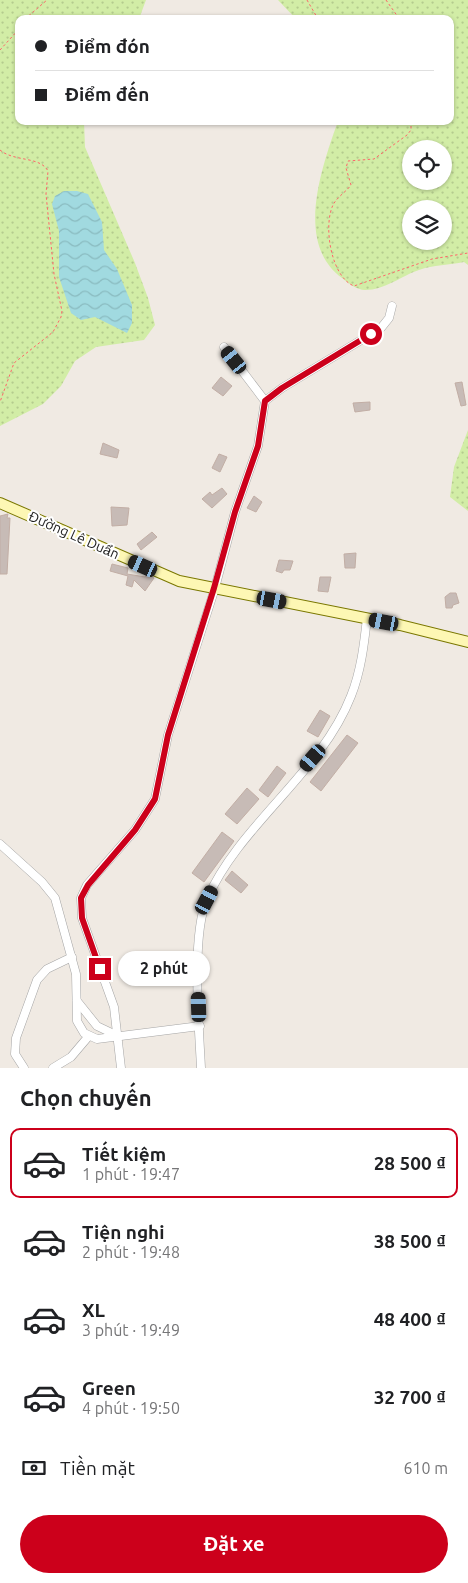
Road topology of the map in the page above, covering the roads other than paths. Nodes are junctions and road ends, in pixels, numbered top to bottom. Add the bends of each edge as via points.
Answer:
1 (392, 306) dead end
2 (224, 347) dead end
3 (265, 401) junction
4 (0, 503) edge
5 (214, 588) junction
6 (368, 618) junction
7 (468, 642) edge
8 (0, 844) edge
9 (72, 957) junction
10 (77, 1001) junction
11 (200, 1026) junction
12 (119, 1036) junction
13 (88, 1037) junction
14 (24, 1068) edge
15 (53, 1068) edge
16 (121, 1068) edge
17 (201, 1068) edge

1 - 3 street via 389,318 381,328
2 - 3 street
3 - 5 street via 258,446
4 - 5 main road, Đường Lê Duẩn via 179,581
5 - 6 main road, Đường Lê Duẩn
5 - 12 street via 168,735 155,799 135,830 88,885 81,898 82,918 114,1007
6 - 7 main road, Đường Lê Duẩn
6 - 11 street via 360,668 341,717 313,758 233,856 207,900 201,924 198,970
8 - 9 street via 55,898
9 - 10 street
9 - 14 street via 47,969 38,980 16,1038 15,1054
10 - 12 street via 97,1026
10 - 13 street via 77,1021
11 - 12 street
11 - 17 street
12 - 13 street
12 - 16 street
13 - 15 street via 71,1057

